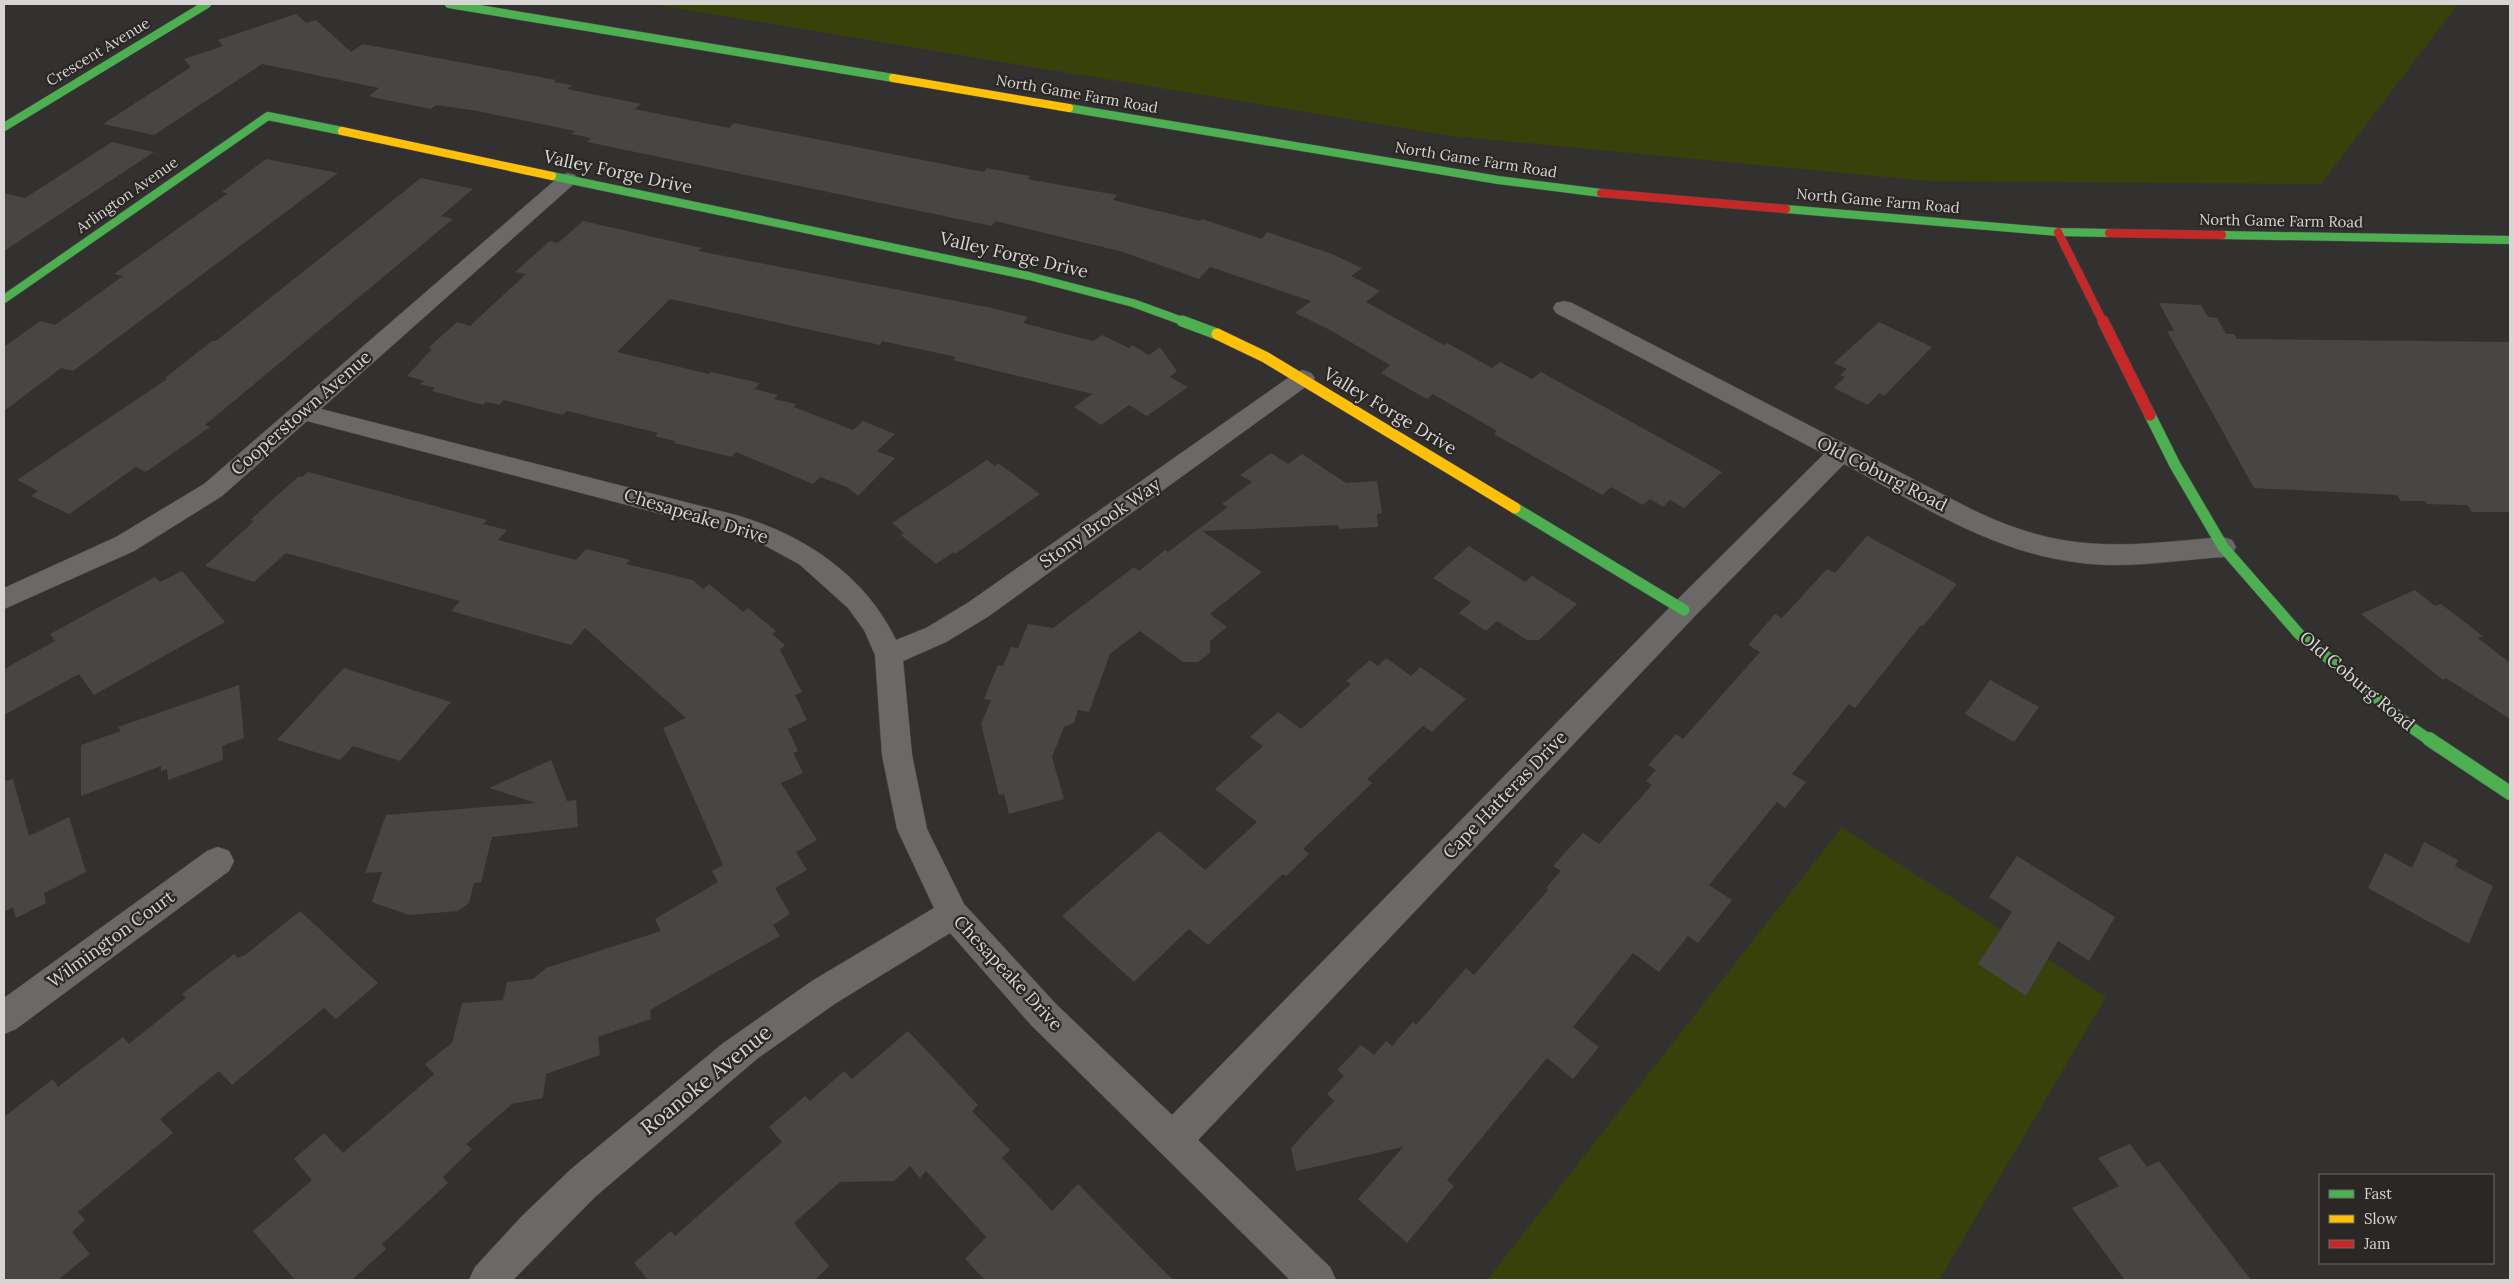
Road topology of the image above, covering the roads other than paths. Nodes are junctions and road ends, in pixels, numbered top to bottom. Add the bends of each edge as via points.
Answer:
1 (207, 4) edge
2 (449, 4) edge
3 (268, 116) joint
4 (4, 127) edge
5 (568, 179) junction
6 (2058, 232) junction
7 (2510, 240) edge
8 (4, 299) edge
9 (1564, 308) dead end
10 (1303, 378) junction
11 (303, 412) junction
12 (1840, 453) junction
13 (2224, 547) junction
14 (4, 599) edge
15 (1684, 610) junction
16 (889, 655) junction
17 (2510, 793) edge
18 (218, 861) dead end
19 (953, 914) junction
20 (4, 1018) edge
21 (1173, 1140) junction
22 (488, 1280) edge
23 (1317, 1280) edge

1 - 4 street, Crescent Avenue
2 - 6 street, North Game Farm Road via 1498,180 1579,191
3 - 5 street, Valley Forge Drive
3 - 8 street, Arlington Avenue
5 - 10 street, Valley Forge Drive via 1071,285 1166,312 1234,340
5 - 11 street, Cooperstown Avenue
6 - 7 street, North Game Farm Road
6 - 13 street, Old Coburg Road via 2175,465
9 - 12 street, Old Coburg Road
10 - 15 street, Valley Forge Drive
10 - 16 street, Stony Brook Way via 979,609 936,635
11 - 14 street, Cooperstown Avenue via 212,490 158,526 92,561
11 - 16 street, Chesapeake Drive via 698,513 771,537 808,558 857,601 875,625
12 - 13 street, Old Coburg Road via 1984,526 2050,549 2102,555
12 - 15 street, Cape Hatteras Drive
13 - 17 street, Old Coburg Road via 2299,634 2415,730
15 - 21 street, Cape Hatteras Drive
16 - 19 street, Chesapeake Drive via 897,755 907,810 912,829
18 - 20 street, Wilmington Court
19 - 21 street, Chesapeake Drive via 1026,996
19 - 22 street, Roanoke Avenue via 780,1021 719,1068 642,1130
21 - 23 street, Chesapeake Drive

